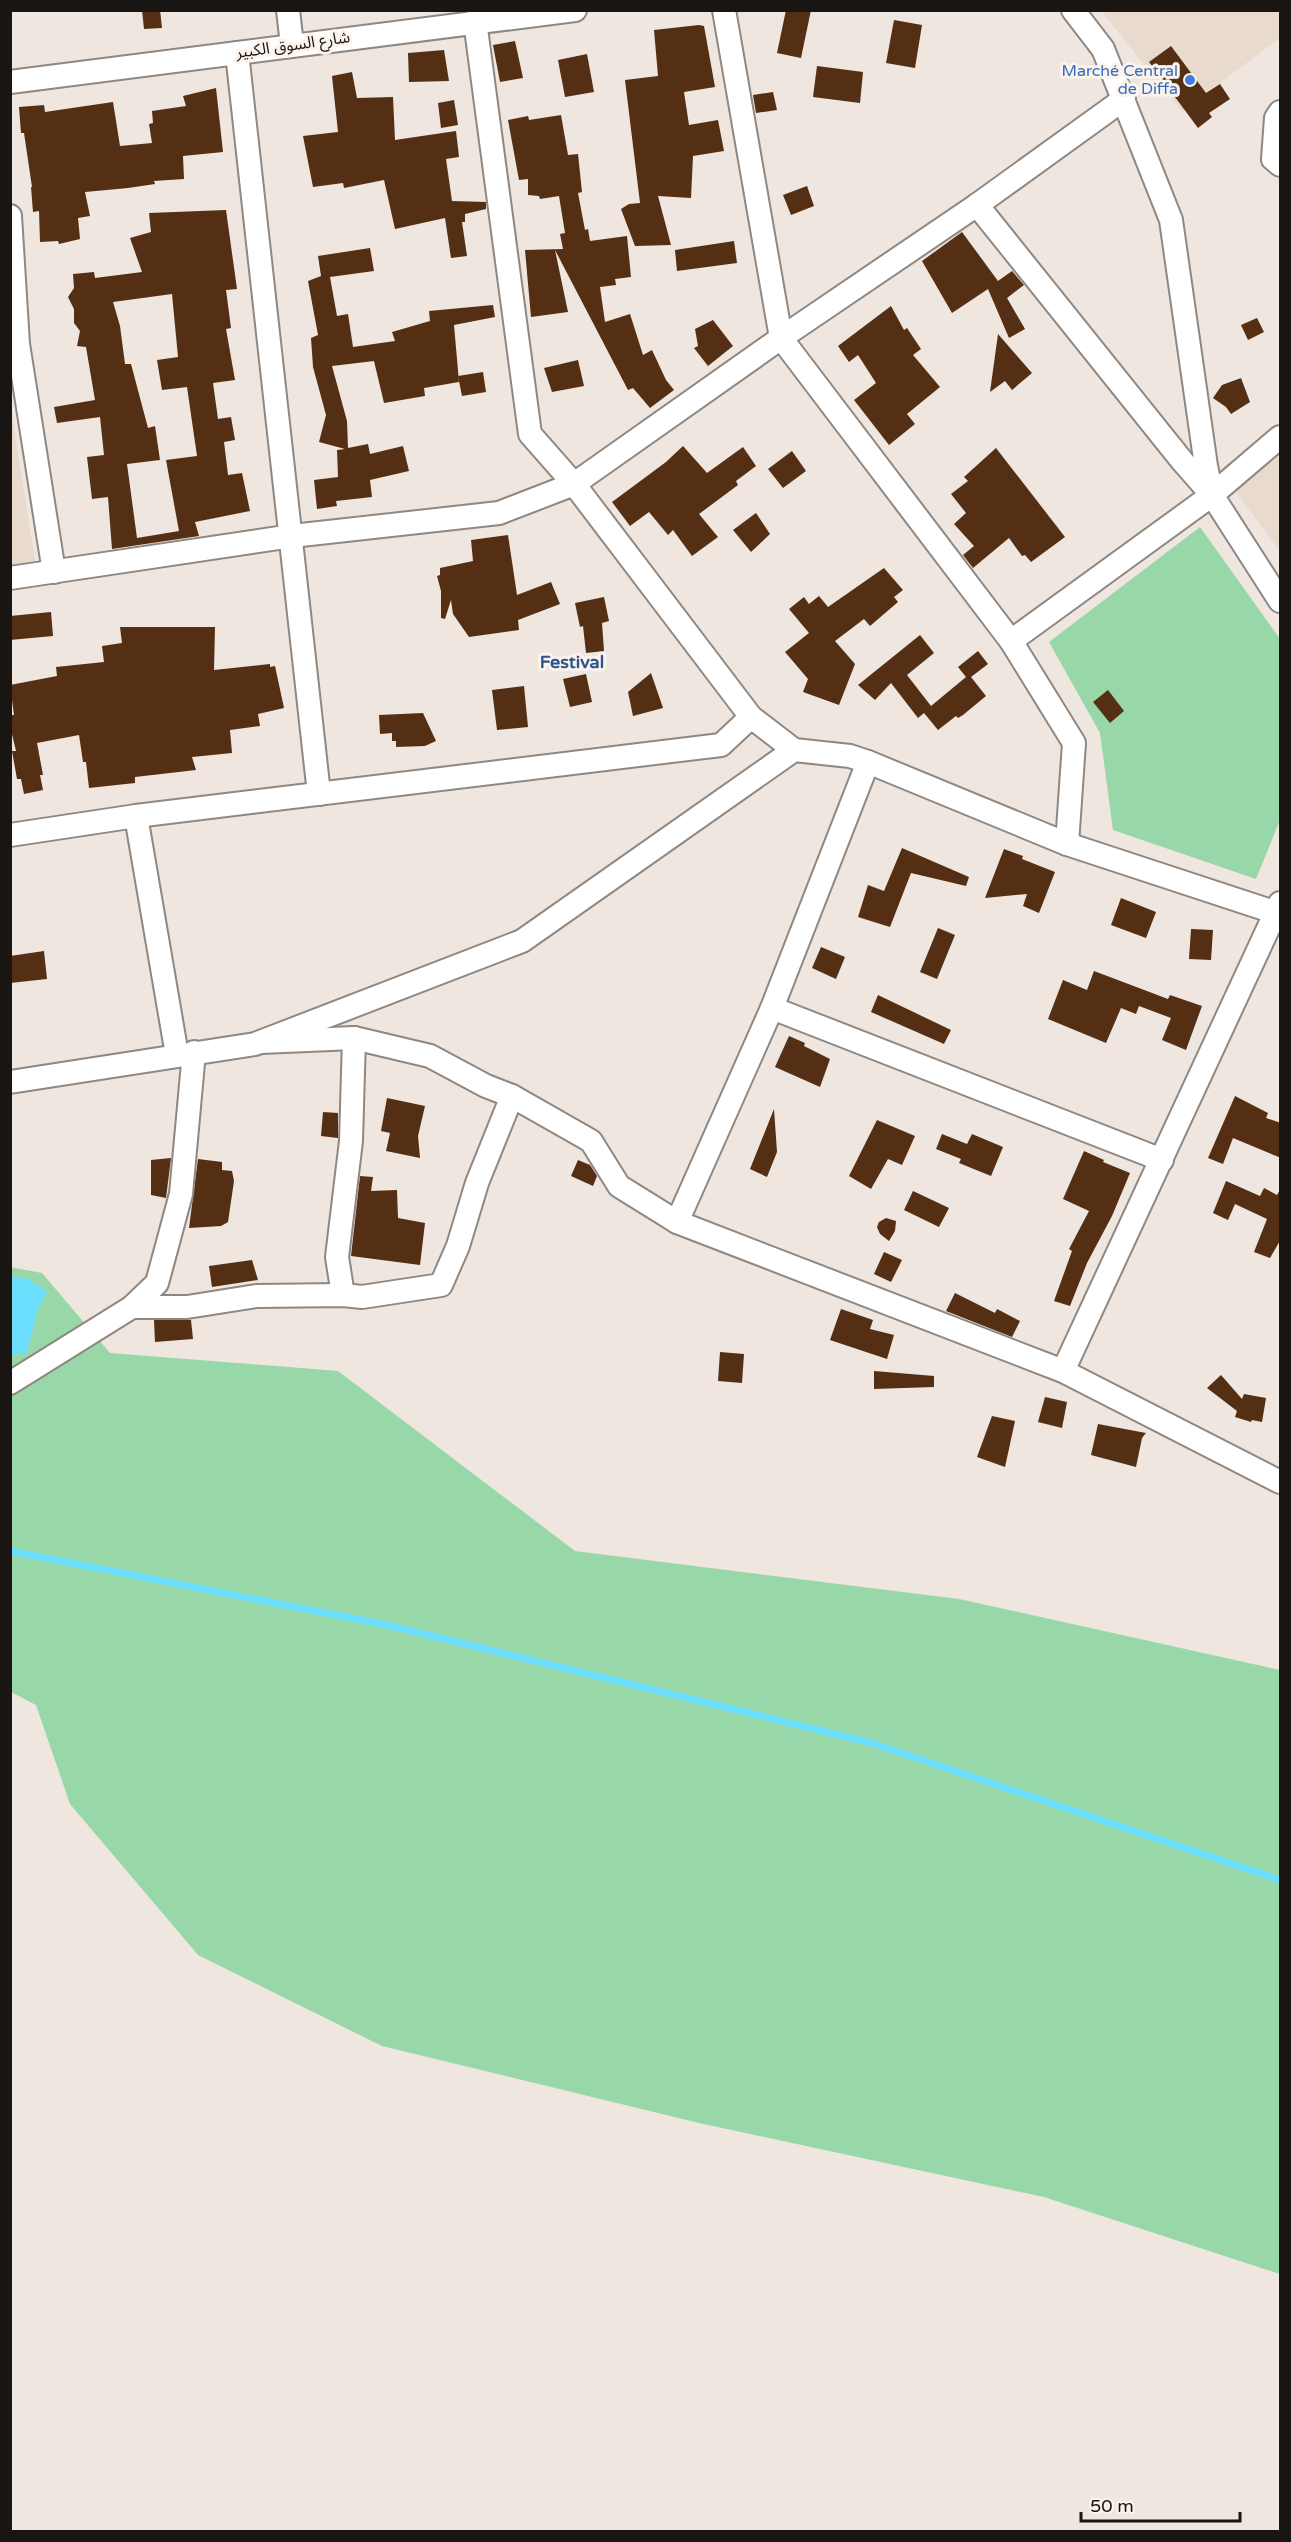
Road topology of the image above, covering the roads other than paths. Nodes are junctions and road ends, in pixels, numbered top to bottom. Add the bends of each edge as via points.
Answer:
1 (288, 10) edge
2 (575, 10) edge
3 (724, 10) edge
4 (1073, 10) edge
5 (475, 21) junction
6 (292, 45) junction
7 (237, 53) junction
8 (10, 82) edge
9 (1124, 99) junction
10 (1281, 112) edge
11 (1281, 165) edge
12 (977, 206) junction
13 (10, 216) edge
14 (781, 338) junction
15 (14, 344) edge
16 (1281, 436) edge
17 (574, 484) junction
18 (1212, 495) junction
19 (292, 536) junction
20 (54, 572) junction
21 (10, 578) edge
22 (1281, 601) edge
23 (1011, 641) junction
24 (751, 717) junction
25 (794, 750) junction
26 (868, 762) junction
27 (319, 794) junction
28 (136, 816) junction
29 (10, 835) edge
30 (1067, 844) junction
31 (1279, 910) edge
32 (772, 1008) junction
33 (354, 1038) junction
34 (261, 1042) junction
35 (186, 1054) junction
36 (10, 1082) edge
37 (512, 1096) junction
38 (1162, 1160) junction
39 (676, 1222) junction
40 (343, 1295) junction
41 (132, 1307) junction
42 (1063, 1371) junction
43 (10, 1383) edge
44 (1281, 1482) edge

1 - 6 street
2 - 5 street, شارع السوق الكبير
3 - 14 street
4 - 9 street via 1103,49
5 - 6 street, شارع السوق الكبير
5 - 17 street via 530,434
6 - 7 street, شارع السوق الكبير
7 - 8 street, شارع السوق الكبير
7 - 19 street
9 - 12 street
9 - 18 street via 1172,220
10 - 11 street via 1276,118 1273,159
12 - 14 street
12 - 18 street
13 - 15 street
14 - 17 street
14 - 23 street
15 - 20 street
16 - 18 street
17 - 19 street via 499,513
17 - 24 street
18 - 22 street
18 - 23 street
19 - 20 street
19 - 27 street
20 - 21 street
23 - 30 street via 1074,744
24 - 25 street
24 - 27 street via 721,745
25 - 26 street via 850,756
25 - 34 street via 522,941
26 - 30 street
26 - 32 street
27 - 28 street
28 - 29 street
28 - 35 street
30 - 31 street
31 - 38 street
32 - 38 street
32 - 39 street
33 - 34 street
33 - 37 street via 430,1056
33 - 40 street via 351,1141 337,1257
34 - 35 street
35 - 36 street
35 - 41 street via 181,1194 157,1283
37 - 39 street via 591,1141 619,1186
37 - 40 street via 441,1286 362,1297
38 - 42 street
39 - 42 street
40 - 41 street via 256,1296 187,1307
41 - 43 street
42 - 44 street

